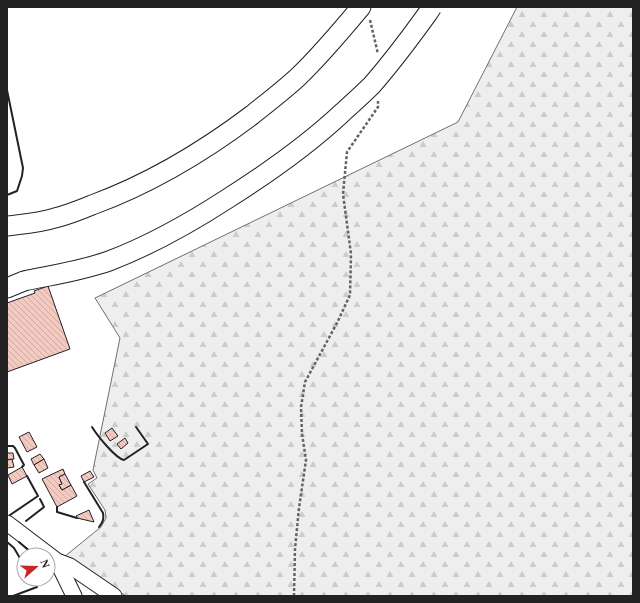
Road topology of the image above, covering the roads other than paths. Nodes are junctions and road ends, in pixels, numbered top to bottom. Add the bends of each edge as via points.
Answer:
1 (432, 7) edge
2 (365, 12) edge
3 (7, 226) edge
4 (15, 285) edge
5 (7, 523) edge
6 (57, 561) junction
7 (74, 596) edge
8 (114, 596) edge

1 - 4 main road, bridge via 371,86 309,142 264,176 172,232 109,261
2 - 3 main road via 297,78 240,124 196,154 117,196 54,219
5 - 6 street
6 - 7 street
6 - 8 street via 70,566

